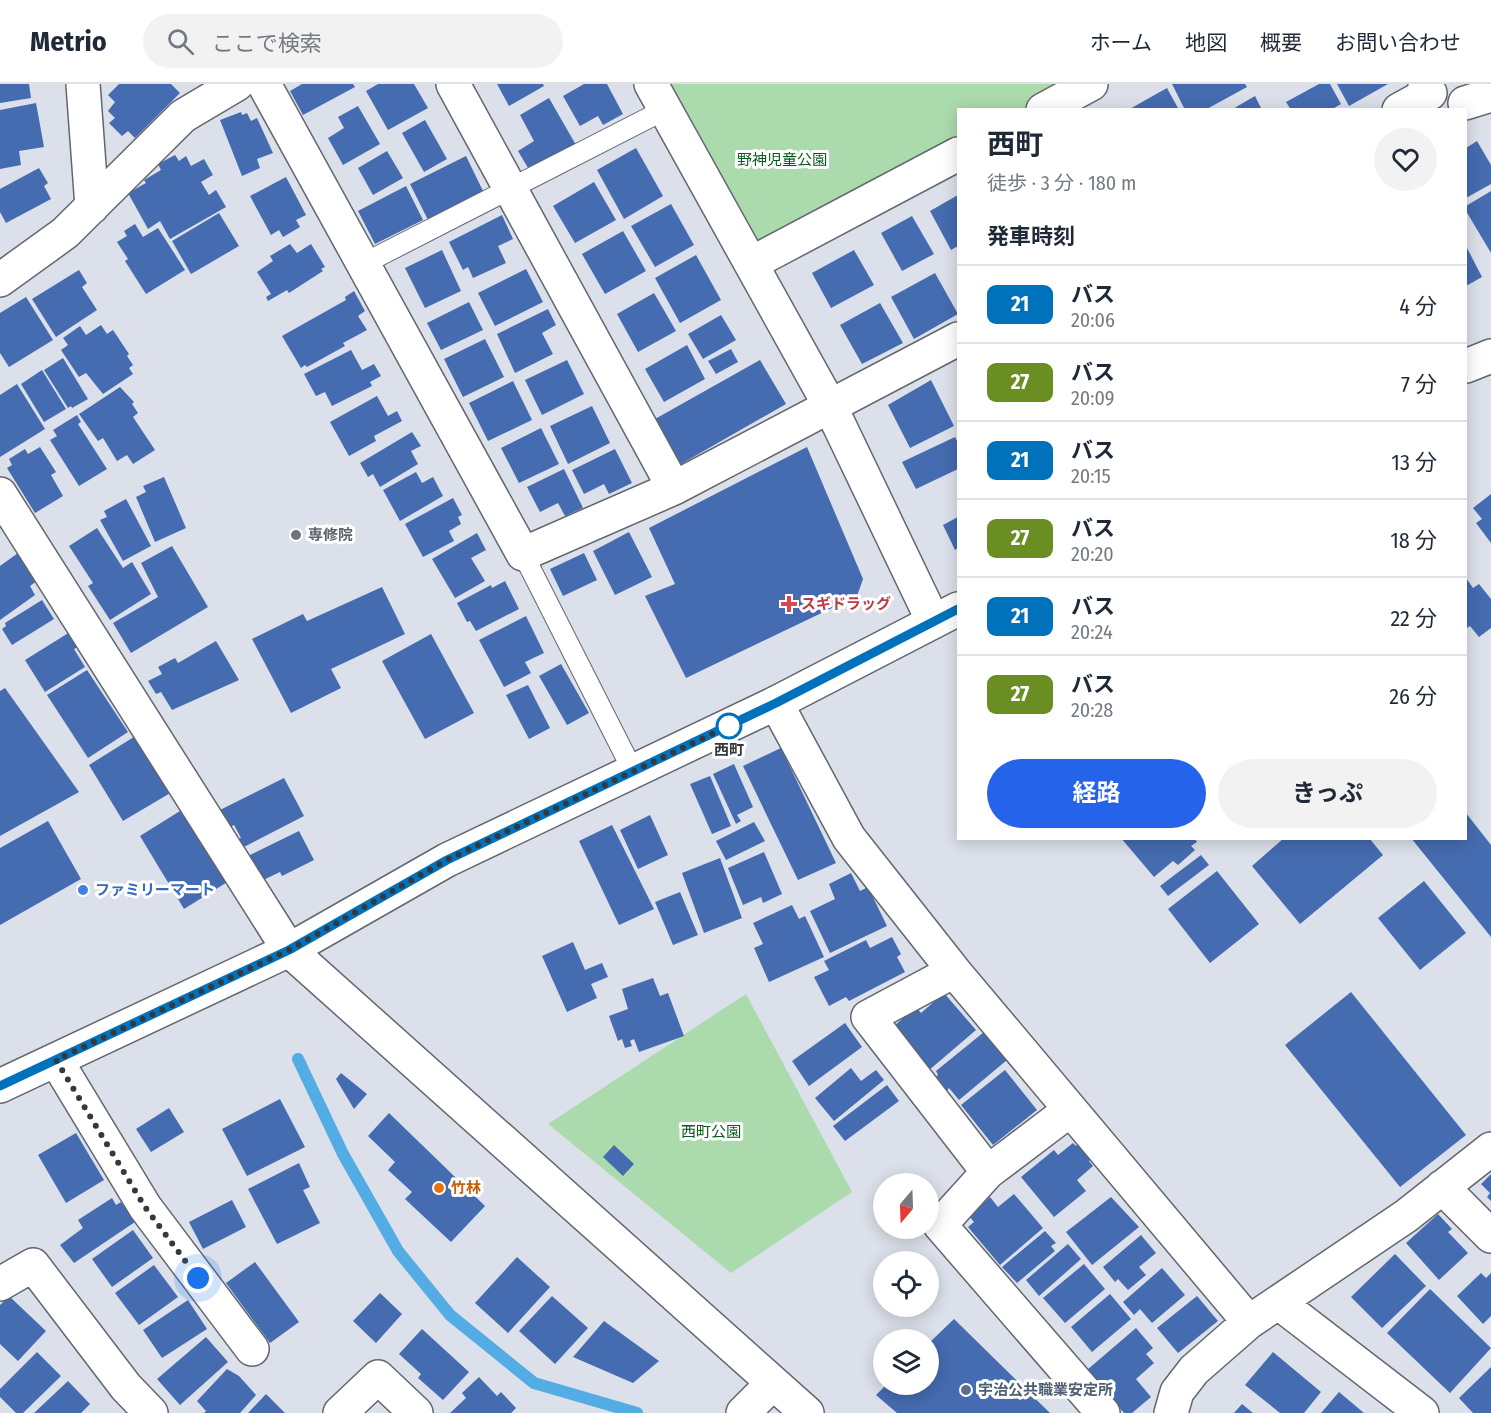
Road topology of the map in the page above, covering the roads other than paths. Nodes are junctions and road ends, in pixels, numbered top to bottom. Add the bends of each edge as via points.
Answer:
1 (83, 84) edge
2 (237, 84) edge
3 (264, 84) edge
4 (453, 84) edge
5 (1091, 84) edge
6 (1425, 84) edge
7 (657, 97) edge
8 (1047, 108) edge
9 (1403, 108) edge
10 (957, 155) edge
11 (511, 190) junction
12 (92, 207) junction
13 (752, 263) junction
14 (363, 264) junction
15 (0, 280) edge
16 (957, 340) edge
17 (1491, 356) edge
18 (1467, 366) edge
19 (830, 406) junction
20 (674, 488) junction
21 (0, 494) edge
22 (523, 554) junction
23 (946, 615) edge
24 (776, 703) junction
25 (633, 771) junction
26 (289, 950) junction
27 (954, 971) junction
28 (56, 1060) junction
29 (0, 1086) edge
30 (1070, 1110) junction
31 (1491, 1149) edge
32 (988, 1172) junction
33 (1442, 1187) junction
34 (1491, 1236) edge
35 (0, 1284) edge
36 (1279, 1303) junction
37 (1249, 1322) junction
38 (252, 1349) dead end
39 (773, 1383) junction
40 (151, 1413) edge
41 (340, 1413) edge
42 (416, 1413) edge
43 (743, 1413) edge
44 (807, 1413) edge
45 (1102, 1413) edge
46 (1172, 1413) edge
47 (1422, 1413) edge

1 - 12 street
2 - 12 street via 183,116
3 - 14 street
4 - 11 street
5 - 8 street
6 - 9 street via 1430,93
7 - 11 lane
7 - 13 street
10 - 13 street
11 - 14 lane
11 - 20 street
12 - 15 street via 65,233
13 - 19 street
14 - 22 street
16 - 19 street
17 - 18 street
19 - 20 street
19 - 23 street
20 - 22 street
21 - 26 street
22 - 25 lane
23 - 24 street
24 - 25 street
24 - 27 street via 849,837
25 - 26 street via 447,860
26 - 28 street
26 - 39 street
27 - 30 street
27 - 32 street via 868,1017
28 - 29 street
28 - 38 street via 145,1207
30 - 32 street
30 - 37 street
31 - 33 street
32 - 45 street via 940,1225
33 - 34 street
33 - 36 street
35 - 40 street via 33,1265 126,1387
36 - 37 street
36 - 47 street
37 - 46 street via 1194,1370 1177,1392
39 - 43 street
39 - 44 street
41 - 42 street via 378,1377

